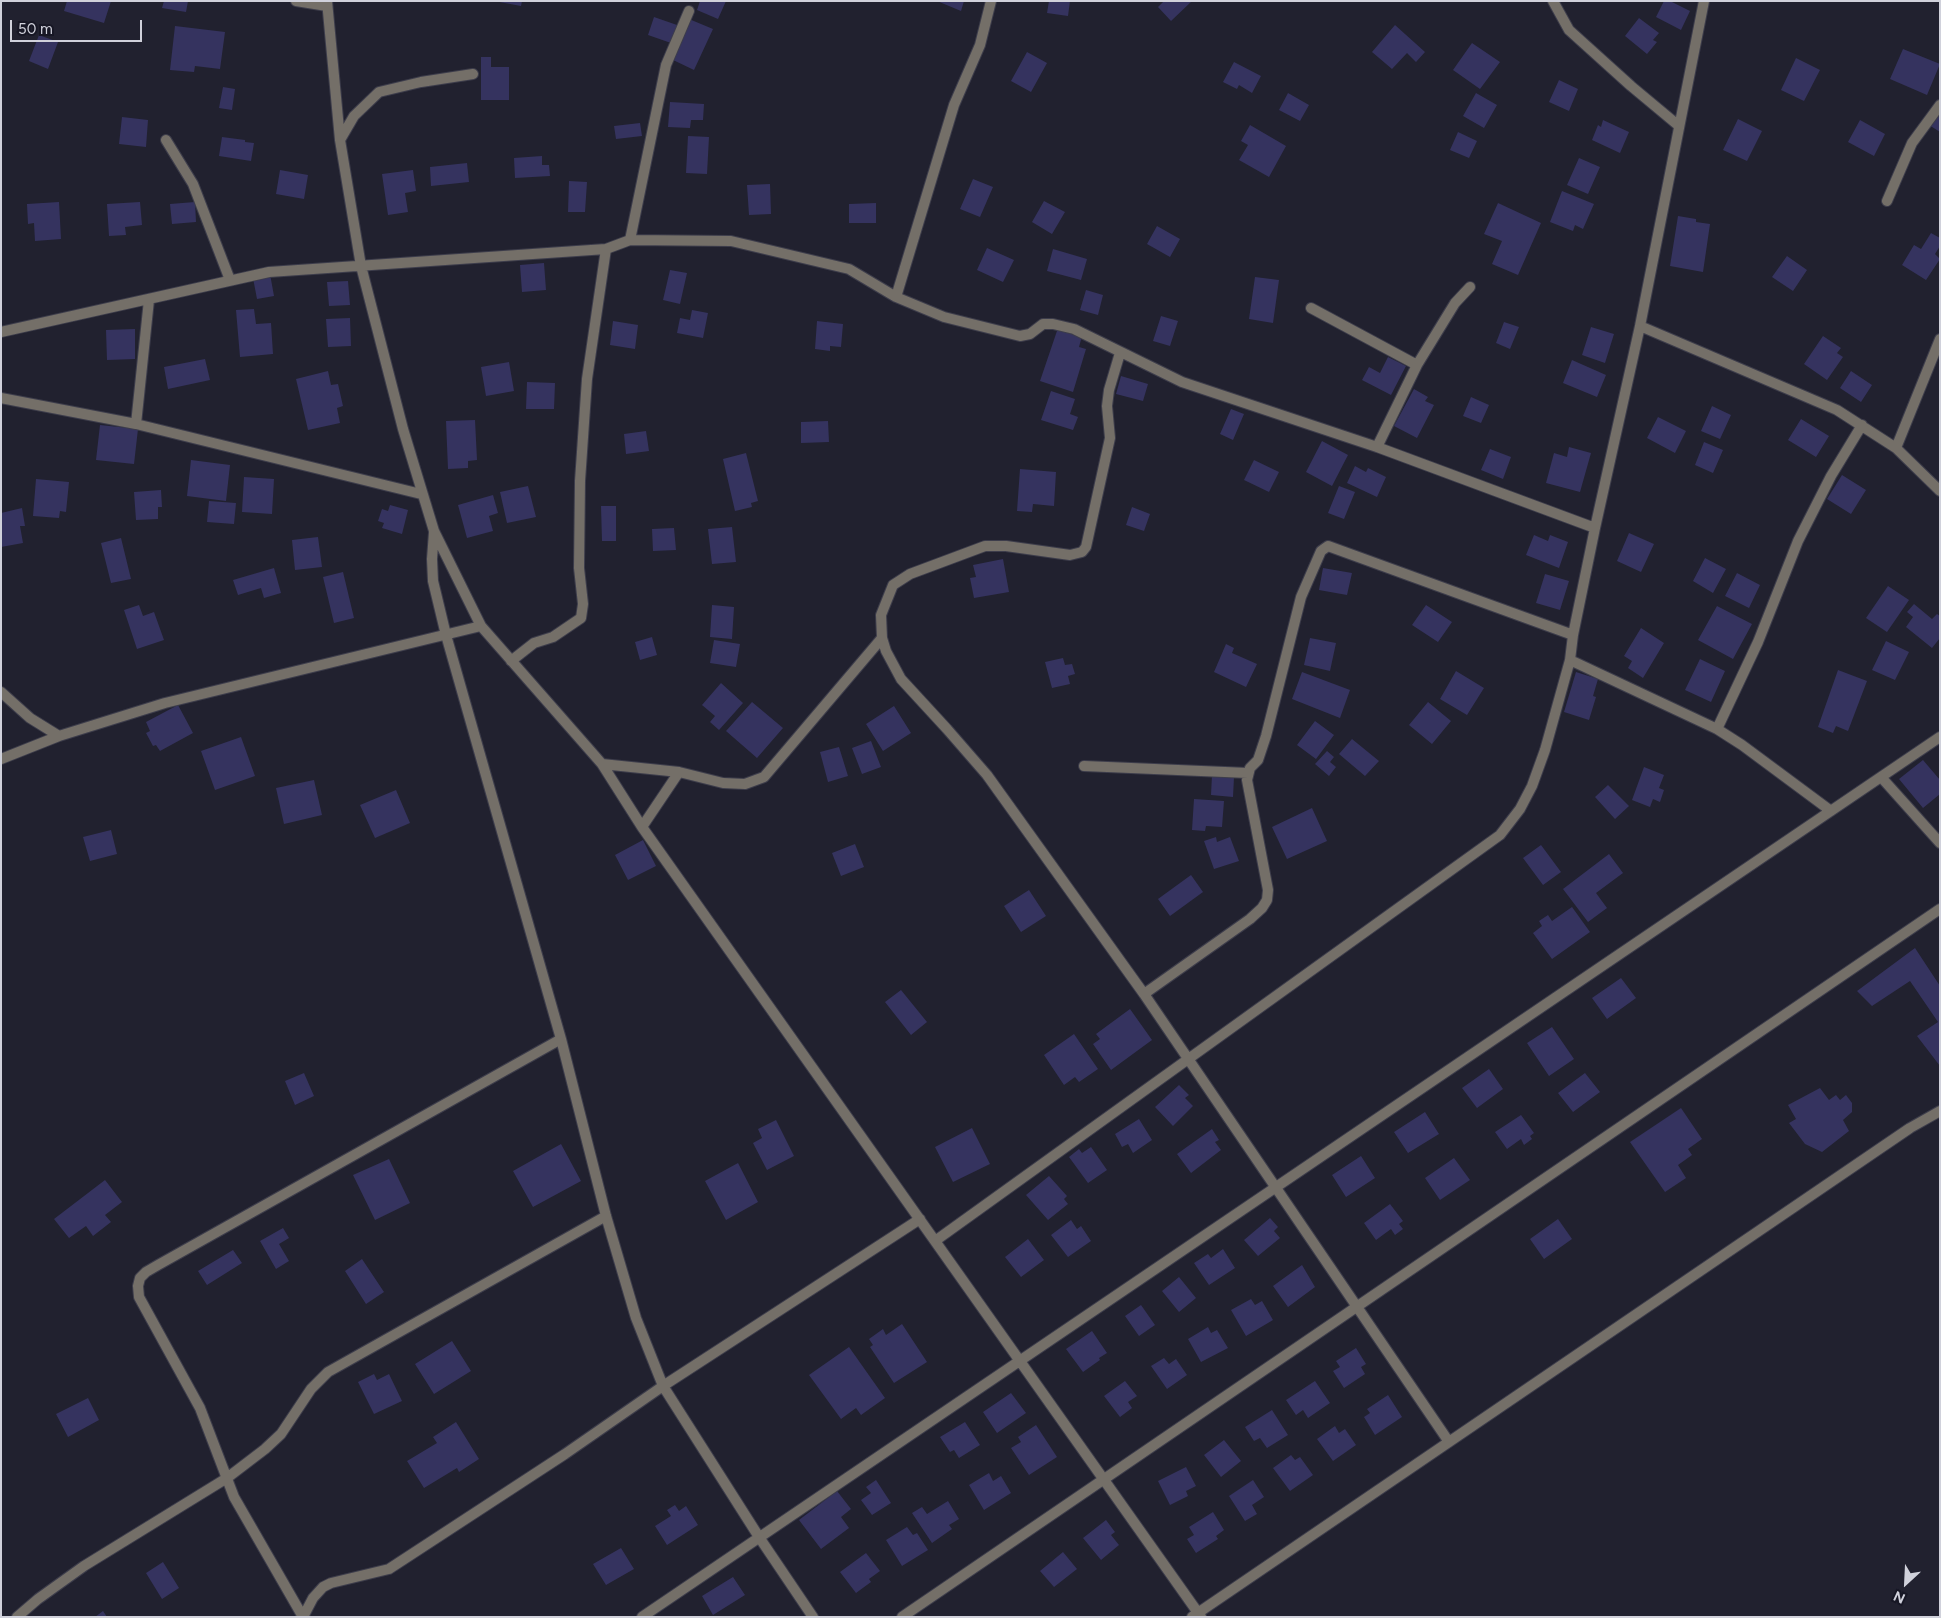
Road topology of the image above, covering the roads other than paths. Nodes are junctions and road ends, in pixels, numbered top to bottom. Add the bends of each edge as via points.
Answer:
1 (296, 1) edge
2 (991, 1) edge
3 (1553, 1) edge
4 (1704, 1) edge
5 (327, 4) edge
6 (689, 11) dead end
7 (473, 74) dead end
8 (1940, 105) edge
9 (1679, 126) junction
10 (166, 140) dead end
11 (340, 140) junction
12 (1887, 201) dead end
13 (630, 240) junction
14 (606, 249) junction
15 (361, 266) junction
16 (230, 280) junction
17 (1470, 287) dead end
18 (896, 297) junction
19 (149, 300) junction
20 (1311, 308) dead end
21 (1640, 326) junction
22 (1, 332) edge
23 (1940, 339) edge
24 (1120, 353) junction
25 (1417, 366) junction
26 (1, 398) edge
27 (136, 424) junction
28 (1862, 425) junction
29 (1377, 447) junction
30 (1896, 448) junction
31 (1940, 491) edge
32 (421, 494) junction
33 (1595, 528) junction
34 (434, 531) junction
35 (480, 626) junction
36 (446, 635) junction
37 (1573, 635) junction
38 (882, 638) junction
39 (1570, 660) junction
40 (511, 661) junction
41 (1, 692) edge
42 (1717, 729) junction
43 (59, 736) junction
44 (1940, 738) edge
45 (1, 759) edge
46 (602, 764) junction
47 (1084, 766) dead end
48 (679, 772) junction
49 (1248, 773) junction
50 (1881, 777) junction
51 (1831, 811) junction
52 (642, 827) junction
53 (1940, 843) edge
54 (1940, 909) edge
55 (1144, 994) junction
56 (561, 1039) junction
57 (1189, 1060) junction
58 (1940, 1111) edge
59 (1276, 1187) junction
60 (606, 1216) junction
61 (920, 1219) junction
62 (935, 1241) junction
63 (1357, 1307) junction
64 (1020, 1361) junction
65 (663, 1386) junction
66 (1449, 1442) junction
67 (227, 1478) junction
68 (1104, 1479) junction
69 (759, 1537) junction
70 (1197, 1615) edge
71 (17, 1617) edge
72 (303, 1617) edge
73 (642, 1617) edge
74 (813, 1617) edge
75 (902, 1617) edge

1 - 5 street
2 - 18 street via 980,45 954,105
3 - 9 street via 1569,30
4 - 9 street
5 - 11 street
6 - 13 street via 666,65
7 - 11 street via 379,92 354,116
8 - 12 street via 1912,143
9 - 21 street
10 - 16 street via 192,184
11 - 15 street
13 - 14 street
13 - 18 street via 731,241 849,270
14 - 15 street
14 - 40 street via 587,379 580,481 581,618 553,637 534,643
15 - 16 street via 269,272
15 - 32 street
16 - 19 street
17 - 25 street via 1455,303
18 - 24 street via 944,317 1020,336 1030,334 1043,324 1074,329
19 - 22 street
19 - 27 street
20 - 25 street
21 - 28 street via 1837,410
21 - 33 street
23 - 30 street
24 - 29 street via 1182,382
24 - 38 street via 1106,406 1110,438 1082,552 1070,555 985,546 910,574 893,586 881,615
25 - 29 street
26 - 27 street
27 - 32 street
28 - 30 street
28 - 42 street via 1831,476 1798,541 1758,642
29 - 33 street
30 - 31 street
32 - 34 street
33 - 37 street
34 - 35 street
34 - 36 street via 433,581
35 - 36 street
35 - 40 street
36 - 43 street via 165,703
36 - 56 street
37 - 39 street
37 - 49 street via 1328,546 1321,551 1301,597 1270,722 1258,760
38 - 48 street via 764,777 745,784 723,783
38 - 55 street via 901,679 986,775
39 - 42 street
39 - 57 street via 1532,786 1520,809 1500,835
40 - 46 street
41 - 43 street via 30,718
42 - 51 street
43 - 45 street
44 - 50 street
46 - 48 street
46 - 52 street
47 - 49 street
48 - 52 street
49 - 55 street via 1268,890 1266,900 1250,919
50 - 51 street
50 - 53 street
51 - 59 street
52 - 61 street
54 - 63 street
55 - 57 street
56 - 60 street
56 - 67 street via 140,1278 139,1297 200,1408
57 - 59 street
57 - 62 street
58 - 66 street via 1910,1128
59 - 63 street
59 - 64 street
60 - 65 street via 636,1318
60 - 67 street via 328,1372 281,1434
61 - 62 street
61 - 65 street
62 - 64 street
63 - 66 street
63 - 68 street
64 - 68 street
64 - 69 street
65 - 69 street
65 - 72 street via 389,1569 323,1587
66 - 70 street
67 - 71 street via 84,1566
67 - 72 street via 234,1497
68 - 70 street
68 - 75 street
69 - 73 street
69 - 74 street

